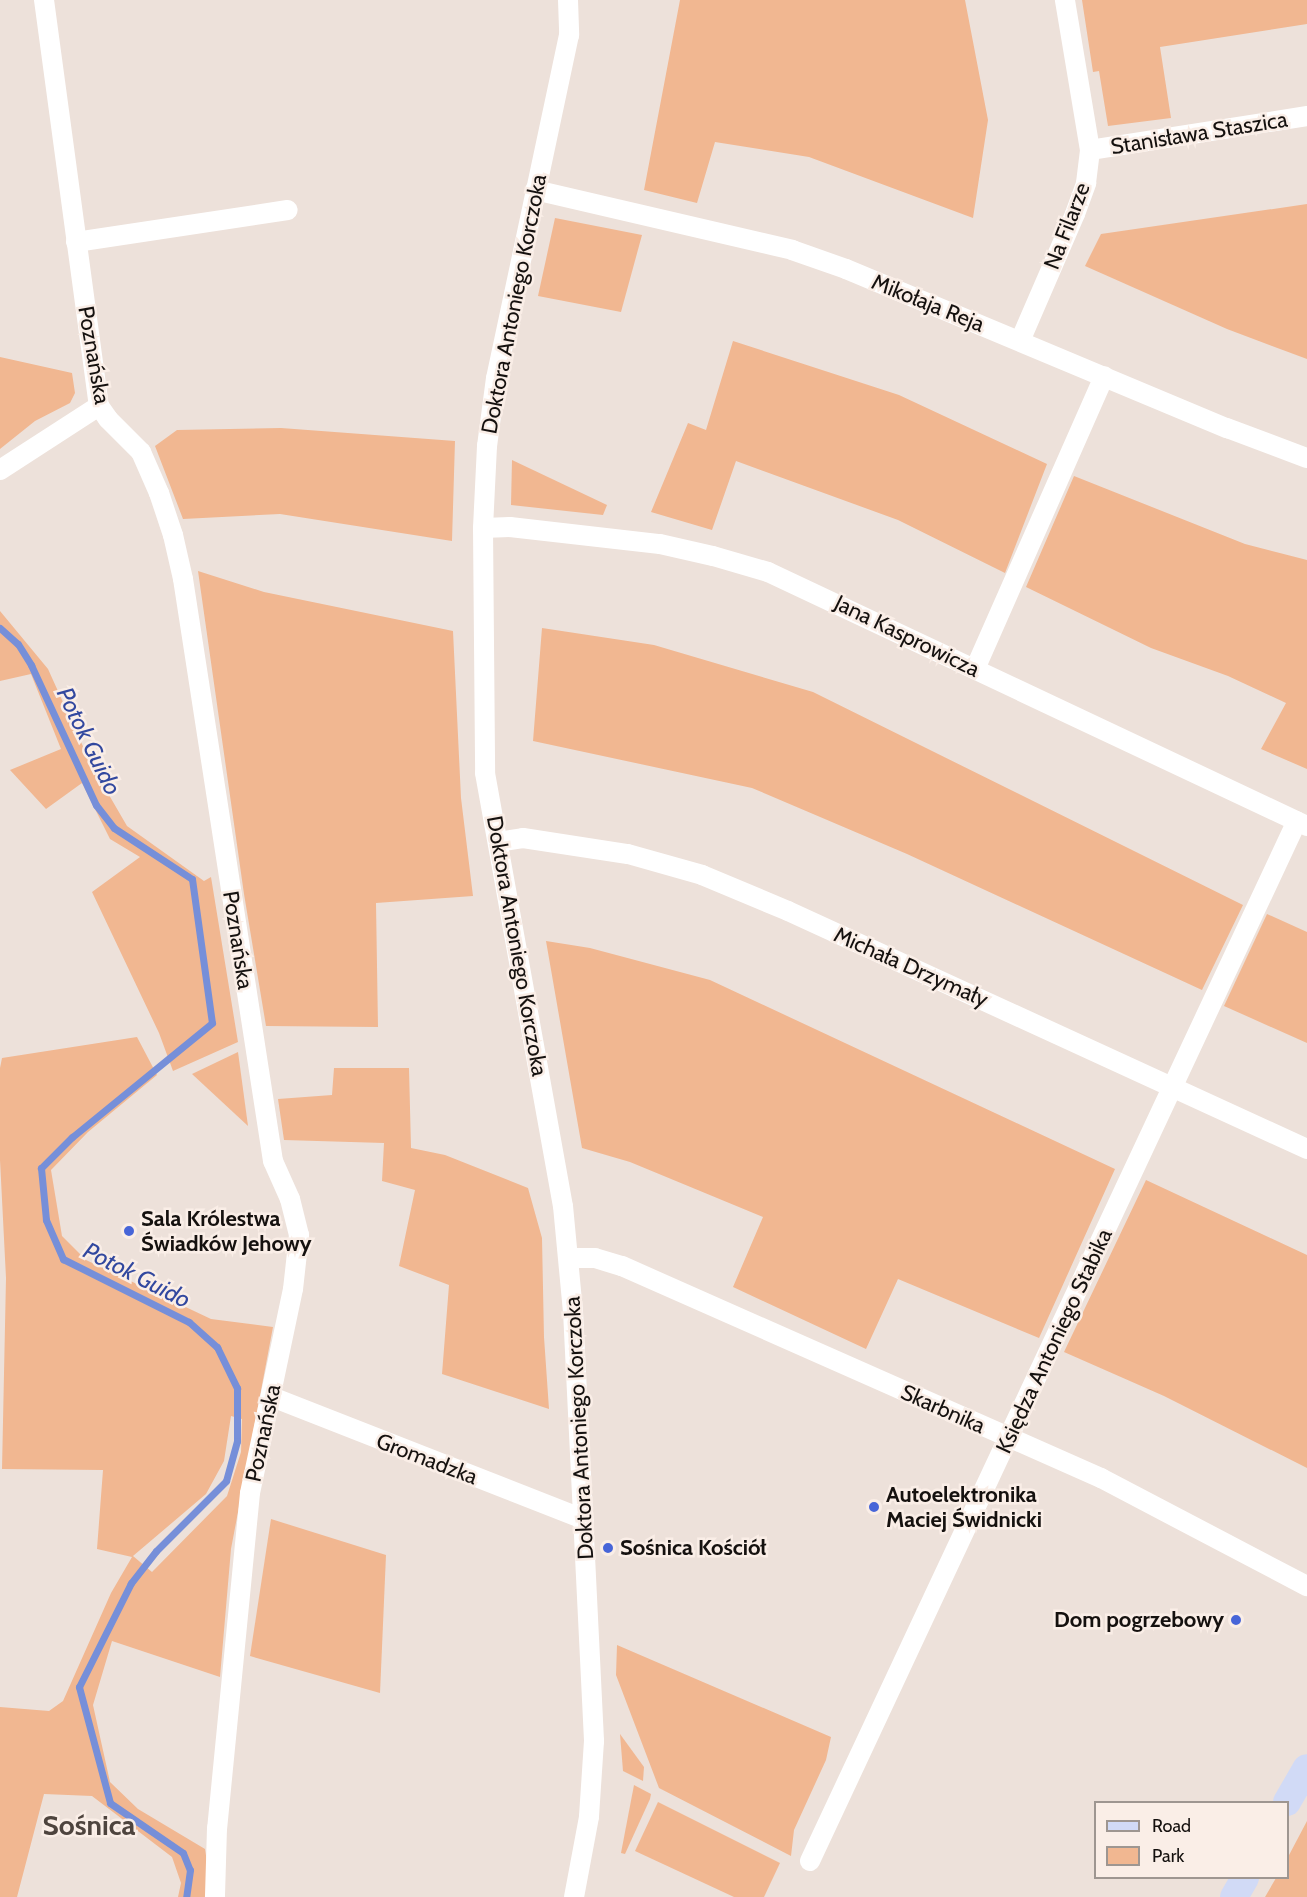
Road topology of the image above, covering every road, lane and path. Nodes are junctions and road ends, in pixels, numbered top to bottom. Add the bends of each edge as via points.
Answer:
1 (44, 0) edge
2 (568, 0) edge
3 (1065, 0) edge
4 (1307, 116) edge
5 (1090, 150) junction
6 (535, 190) junction
7 (288, 210) dead end
8 (76, 242) junction
9 (1020, 341) junction
10 (1104, 376) junction
11 (99, 405) junction
12 (1307, 458) edge
13 (0, 470) edge
14 (483, 528) junction
15 (975, 669) junction
16 (1302, 823) edge
17 (498, 842) junction
18 (1172, 1086) junction
19 (1307, 1149) edge
20 (569, 1258) junction
21 (272, 1397) junction
22 (1010, 1439) junction
23 (584, 1519) junction
24 (1307, 1586) edge
25 (1307, 1768) edge
26 (1288, 1801) edge
27 (810, 1860) dead end
28 (1244, 1879) edge
29 (215, 1897) edge
30 (574, 1897) edge
31 (1234, 1897) edge

1 - 8 street, Poznańska
2 - 6 street, Doktora Antoniego Korczoka via 568,35
3 - 5 street, Na Filarze
4 - 5 street, Stanisława Staszica
5 - 9 street, Na Filarze via 1086,183 1075,214
6 - 9 street, Mikołaja Reja via 792,250
6 - 14 street, Doktora Antoniego Korczoka via 496,378 487,446
7 - 8 street
8 - 11 street, Poznańska
9 - 10 street, Mikołaja Reja
10 - 12 street, Mikołaja Reja
10 - 15 street
11 - 13 street
11 - 21 street, Poznańska via 141,452 172,535 273,1161 290,1199 299,1235
14 - 15 street, Jana Kasprowicza via 587,534 713,556 808,589
14 - 17 street, Doktora Antoniego Korczoka via 485,773
15 - 16 street, Jana Kasprowicza
16 - 18 street, Księdza Antoniego Stabika
17 - 18 street, Michała Drzymały via 524,838 628,854 702,875
17 - 20 street, Doktora Antoniego Korczoka
18 - 19 street, Michała Drzymały
18 - 22 street, Księdza Antoniego Stabika
20 - 22 street, Skarbnika via 595,1258 622,1266
20 - 23 street, Doktora Antoniego Korczoka
21 - 23 street, Gromadzka
21 - 29 street, Poznańska via 250,1493
22 - 24 street, Skarbnika via 1101,1478
22 - 27 street, Księdza Antoniego Stabika
23 - 30 street, Doktora Antoniego Korczoka via 594,1741 589,1817
25 - 26 street
28 - 31 street

